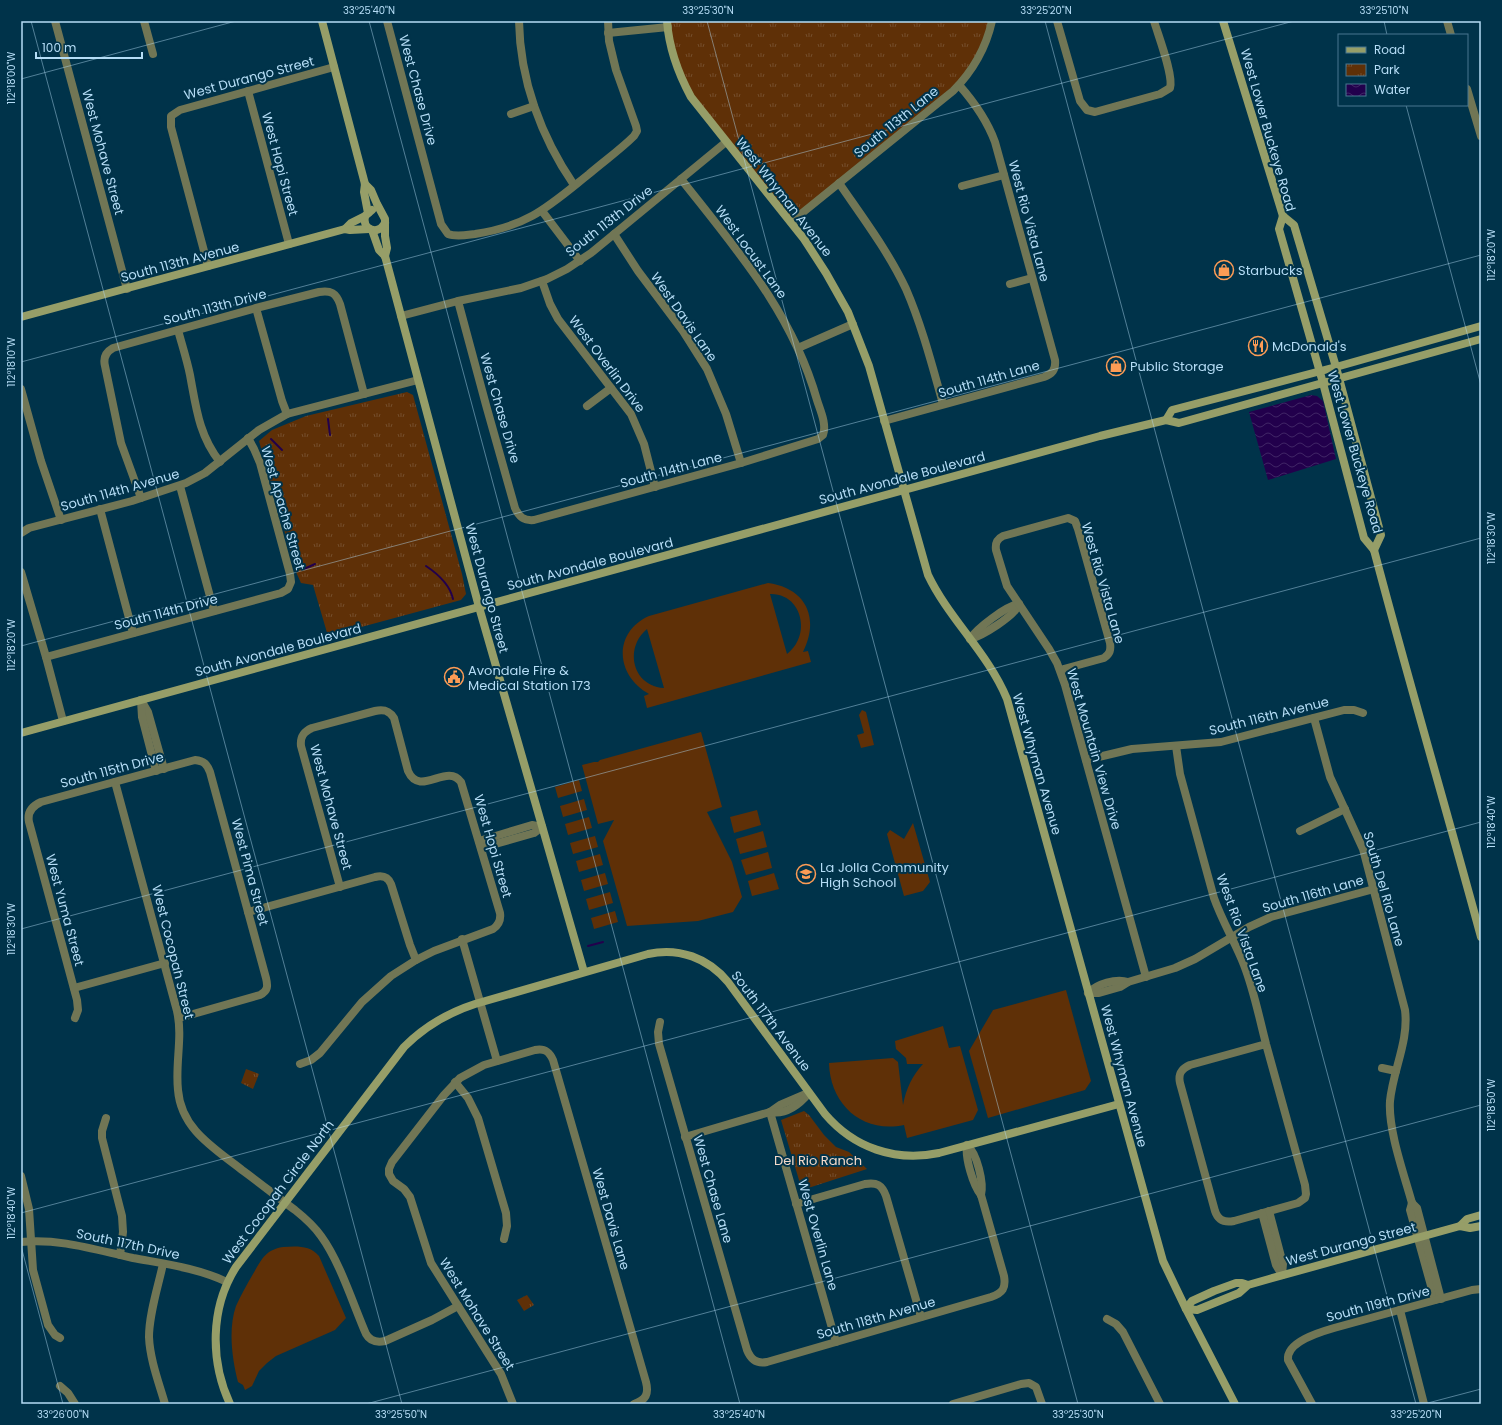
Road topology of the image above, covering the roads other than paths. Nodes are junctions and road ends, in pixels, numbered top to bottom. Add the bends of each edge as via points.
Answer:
1 (55, 21) edge
2 (144, 21) edge
3 (322, 21) edge
4 (387, 21) edge
5 (519, 21) edge
6 (608, 21) edge
7 (992, 21) edge
8 (1057, 21) edge
9 (1154, 21) edge
10 (1224, 21) edge
11 (1447, 21) edge
12 (668, 24) edge
13 (608, 33) junction
14 (1451, 34) edge
15 (153, 54) dead end
16 (334, 67) junction
17 (959, 85) junction
18 (248, 91) junction
19 (1468, 91) edge
20 (534, 106) junction
21 (511, 114) dead end
22 (1481, 136) edge
23 (726, 142) junction
24 (1004, 175) junction
25 (681, 179) junction
26 (365, 184) junction
27 (839, 184) junction
28 (574, 185) junction
29 (962, 186) dead end
30 (542, 211) junction
31 (382, 213) junction
32 (367, 214) junction
33 (1283, 216) junction
34 (790, 222) junction
35 (385, 223) junction
36 (345, 229) junction
37 (370, 229) junction
38 (614, 234) junction
39 (289, 244) junction
40 (385, 256) junction
41 (580, 261) junction
42 (208, 266) junction
43 (1032, 278) junction
44 (542, 281) junction
45 (1010, 284) dead end
46 (127, 289) junction
47 (458, 301) junction
48 (256, 308) junction
49 (401, 316) junction
50 (21, 317) edge
51 (853, 324) junction
52 (1481, 326) edge
53 (178, 330) junction
54 (1481, 339) edge
55 (798, 348) junction
56 (1336, 367) junction
57 (1054, 371) joint
58 (1320, 371) junction
59 (1339, 378) junction
60 (418, 380) junction
61 (1323, 383) junction
62 (611, 388) junction
63 (21, 389) edge
64 (364, 394) junction
65 (943, 404) junction
66 (587, 406) dead end
67 (287, 414) junction
68 (1166, 420) junction
69 (884, 421) junction
70 (823, 435) joint
71 (248, 438) junction
72 (220, 462) junction
73 (741, 463) junction
74 (180, 486) junction
75 (655, 487) junction
76 (904, 491) junction
77 (141, 498) junction
78 (100, 509) junction
79 (522, 518) joint
80 (1072, 519) joint
81 (61, 520) junction
82 (21, 533) edge
83 (1374, 550) junction
84 (21, 572) edge
85 (290, 586) joint
86 (25, 599) edge
87 (1019, 604) junction
88 (479, 607) junction
89 (214, 611) junction
90 (133, 633) junction
91 (970, 639) junction
92 (46, 657) junction
93 (1060, 670) junction
94 (141, 700) junction
95 (1364, 713) dead end
96 (1314, 718) junction
97 (64, 721) junction
98 (21, 733) edge
99 (1176, 746) junction
100 (1086, 760) junction
101 (203, 762) joint
102 (160, 770) junction
103 (456, 777) joint
104 (115, 782) junction
105 (1345, 809) junction
106 (30, 810) joint
107 (542, 827) junction
108 (1300, 831) dead end
109 (480, 844) junction
110 (340, 887) junction
111 (1374, 889) junction
112 (248, 912) junction
113 (1481, 937) edge
114 (1231, 938) junction
115 (462, 940) junction
116 (416, 960) junction
117 (164, 963) junction
118 (584, 972) junction
119 (1146, 977) junction
120 (74, 988) junction
121 (1088, 992) junction
122 (481, 1002) junction
123 (75, 1018) dead end
124 (179, 1018) junction
125 (660, 1022) dead end
126 (1266, 1044) junction
127 (397, 1055) joint
128 (497, 1061) junction
129 (300, 1064) dead end
130 (1382, 1068) dead end
131 (1396, 1071) junction
132 (455, 1082) junction
133 (809, 1093) junction
134 (1119, 1104) junction
135 (770, 1112) junction
136 (106, 1118) dead end
137 (685, 1137) junction
138 (968, 1145) junction
139 (21, 1176) edge
140 (284, 1202) junction
141 (796, 1204) junction
142 (1265, 1212) junction
143 (1481, 1215) edge
144 (1460, 1226) junction
145 (1481, 1226) edge
146 (1422, 1237) junction
147 (504, 1238) dead end
148 (31, 1241) junction
149 (21, 1242) edge
150 (120, 1255) junction
151 (163, 1264) junction
152 (1282, 1275) junction
153 (227, 1282) junction
154 (1481, 1289) edge
155 (1438, 1300) junction
156 (458, 1306) junction
157 (1186, 1309) junction
158 (1400, 1310) junction
159 (921, 1317) junction
160 (1107, 1319) dead end
161 (60, 1338) dead end
162 (836, 1342) junction
163 (754, 1362) joint
164 (60, 1386) dead end
165 (75, 1404) edge
166 (165, 1404) edge
167 (230, 1404) edge
168 (513, 1404) edge
169 (634, 1404) edge
170 (953, 1404) edge
171 (1042, 1404) edge
172 (1160, 1404) edge
173 (1235, 1404) edge
174 (1312, 1404) edge
175 (1424, 1404) edge

1 - 46 street, West Mohave Street
2 - 15 street
3 - 16 street, West Durango Street
4 - 30 street, West Chase Drive via 441,224 448,234 456,236 495,230
5 - 20 street via 525,73
6 - 13 street
7 - 17 street, South 113th Lane via 983,50
8 - 9 street via 1080,100 1087,110 1095,112 1160,94 1170,88 1170,74
10 - 33 street, West Lower Buckeye Road
11 - 14 street
12 - 13 street
12 - 23 street, West Whyman Avenue via 671,50 682,80
13 - 28 street via 616,70 637,131 630,140
16 - 18 street, West Durango Street
16 - 26 street, West Durango Street
17 - 24 street, West Rio Vista Lane via 989,127
17 - 27 street, South 113th Lane
18 - 39 street, West Hopi Street
18 - 42 street, West Durango Street via 180,110 172,116 171,126
19 - 22 street
20 - 21 street
20 - 28 street via 551,147
23 - 25 street, South 113th Drive
23 - 34 street, West Whyman Avenue
24 - 29 street
24 - 43 street, West Rio Vista Lane
25 - 38 street, South 113th Drive
25 - 55 street, West Locust Lane via 758,278
26 - 31 street via 371,190
26 - 32 street
27 - 34 street, South 113th Lane
27 - 65 street via 884,249 905,288 921,329
28 - 30 street
30 - 41 street
31 - 32 street via 375,210
31 - 35 street
32 - 36 street, South 113th Avenue via 348,224
32 - 37 street via 364,222
33 - 56 street via 1294,226
33 - 58 street, West Lower Buckeye Road via 1279,230
34 - 51 street, West Whyman Avenue via 826,273
35 - 37 street via 380,229
35 - 40 street
36 - 37 street, South 113th Avenue
36 - 39 street, South 113th Avenue
37 - 40 street
38 - 41 street, South 113th Drive
38 - 73 street, West Davis Lane via 707,369 726,414
39 - 42 street, South 113th Avenue
40 - 49 street, West Durango Street
41 - 44 street, South 113th Drive
42 - 46 street, South 113th Avenue
43 - 45 street
43 - 57 street, West Rio Vista Lane via 1055,360
44 - 47 street, South 113th Drive via 513,290
44 - 62 street, West Overlin Drive via 558,319
46 - 50 street, South 113th Avenue
47 - 49 street, South 113th Drive
47 - 79 street, West Chase Drive via 515,508
48 - 53 street, South 113th Drive
48 - 64 street, South 113th Drive via 319,292 333,292 340,304
48 - 67 street
49 - 60 street, West Durango Street
51 - 55 street
51 - 69 street, West Whyman Avenue via 869,366
52 - 56 street, South Avondale Boulevard
53 - 72 street via 200,425 209,447
53 - 77 street, South 113th Drive via 118,346 106,354 104,362 123,450
54 - 59 street, South Avondale Boulevard
55 - 70 street, West Locust Lane via 817,398 824,424
56 - 58 street, South Avondale Boulevard
56 - 59 street
57 - 65 street, South 114th Lane via 1044,377
58 - 61 street, West Lower Buckeye Road
58 - 68 street, South Avondale Boulevard via 1172,410
59 - 61 street, South Avondale Boulevard
59 - 83 street via 1381,535
60 - 64 street, South 114th Avenue
60 - 88 street, West Durango Street
61 - 68 street, South Avondale Boulevard via 1179,423
61 - 83 street, West Lower Buckeye Road via 1364,538
62 - 66 street
62 - 75 street, West Overlin Drive via 638,428
63 - 81 street
64 - 67 street, South 114th Avenue
65 - 69 street, South 114th Lane
67 - 71 street, South 114th Avenue
68 - 76 street, South Avondale Boulevard
69 - 76 street, West Whyman Avenue
70 - 73 street, South 114th Lane via 814,441
71 - 72 street, South 114th Avenue
71 - 85 street, West Apache Street via 262,470 290,574
72 - 74 street, South 114th Avenue via 199,477
73 - 75 street, South 114th Lane
74 - 77 street, South 114th Avenue
74 - 89 street
75 - 79 street, South 114th Lane via 534,520
76 - 88 street, South Avondale Boulevard
76 - 91 street, West Whyman Avenue via 928,575
77 - 78 street, South 114th Avenue
78 - 81 street, South 114th Avenue
78 - 90 street
80 - 87 street, West Mountain View Drive via 1061,519 1007,534 998,540 996,547 1003,574 1010,592
80 - 93 street, West Rio Vista Lane via 1077,524 1110,643 1110,654 1101,659
81 - 82 street, South 114th Avenue via 29,528
83 - 113 street, West Lower Buckeye Road
84 - 86 street
85 - 89 street, South 114th Drive via 281,592
86 - 92 street
87 - 91 street via 1013,612 981,636
87 - 93 street, West Mountain View Drive via 1045,641
88 - 94 street, South Avondale Boulevard
88 - 107 street, West Durango Street
89 - 90 street, South 114th Drive
90 - 92 street, South 114th Drive
91 - 121 street, West Whyman Avenue via 997,678 1007,699
92 - 97 street
93 - 100 street, West Mountain View Drive
94 - 97 street, South Avondale Boulevard
94 - 102 street via 148,712
95 - 96 street, South 116th Avenue via 1349,710
96 - 99 street, South 116th Avenue via 1221,742
96 - 105 street, South Del Rio Lane via 1330,776
97 - 98 street, South Avondale Boulevard
99 - 100 street, South 116th Avenue via 1127,750
99 - 114 street, West Rio Vista Lane via 1180,774 1214,898
100 - 119 street, West Mountain View Drive
101 - 102 street, South 115th Drive via 195,760
101 - 112 street, West Pima Street via 210,772
102 - 104 street, South 115th Drive
103 - 109 street, West Hopi Street via 463,786
103 - 110 street, West Mohave Street via 445,776 426,782 415,780 408,771 395,722 388,711 375,711 312,728 302,735 301,746
104 - 106 street, South 115th Drive via 41,802
104 - 117 street, West Cocopah Street
105 - 108 street
105 - 111 street, South Del Rio Lane via 1363,849
106 - 120 street, West Yuma Street via 29,822
107 - 109 street via 534,833
107 - 118 street, West Durango Street
109 - 115 street, West Hopi Street via 500,913 499,924 490,931
110 - 112 street
110 - 116 street via 379,876 386,877 393,888
111 - 114 street, South 116th Lane via 1278,915 1257,923
111 - 131 street, South Del Rio Lane via 1406,1017 1406,1032
112 - 124 street, West Pima Street via 266,978 266,990 256,997
114 - 119 street, South 116th Lane via 1182,965
114 - 126 street, West Rio Vista Lane via 1246,970
115 - 116 street
115 - 122 street
116 - 129 street via 372,992 320,1053
117 - 120 street
117 - 124 street, West Cocopah Street
118 - 122 street, South 117th Avenue
118 - 133 street, South 117th Avenue via 655,952 682,954 702,960 728,982
119 - 121 street, South 116th Lane via 1099,993
120 - 123 street, West Yuma Street via 78,1005
121 - 134 street, West Whyman Avenue
122 - 127 street, South 117th Avenue via 436,1021
122 - 128 street
124 - 140 street, West Cocopah Street via 178,1091 187,1119 207,1144
125 - 137 street, West Chase Lane via 658,1044
126 - 142 street, West Rio Vista Lane via 1305,1185 1305,1198 1298,1203
126 - 142 street via 1190,1065 1179,1075 1219,1218 1234,1221
127 - 140 street, West Cocopah Circle North
128 - 132 street via 478,1068
128 - 169 street, West Davis Lane via 542,1049 551,1057 646,1382 646,1397
130 - 131 street
131 - 146 street, South Del Rio Lane via 1390,1102 1391,1121 1412,1203 1410,1210
132 - 147 street via 468,1098 478,1118 506,1213 507,1226
132 - 156 street, West Mohave Street via 392,1162 389,1174 410,1197 431,1263
133 - 135 street
133 - 138 street, South 117th Avenue via 842,1131 881,1152 921,1156
134 - 138 street, South 117th Avenue
134 - 157 street, West Whyman Avenue via 1160,1253
135 - 137 street
135 - 141 street, West Overlin Lane
136 - 150 street via 102,1138 122,1216
137 - 163 street, West Chase Lane via 747,1350
138 - 159 street, South 118th Avenue via 982,1182 981,1195 1005,1286 996,1296
139 - 148 street via 29,1209
140 - 153 street, West Cocopah Circle North via 240,1260
140 - 156 street, West Cocopah Street via 308,1221 325,1241 366,1334 374,1342 385,1341
141 - 159 street via 865,1184 878,1184 886,1196
141 - 162 street, West Overlin Lane
142 - 152 street via 1283,1264
143 - 144 street, West Durango Street via 1467,1219
144 - 145 street, West Durango Street
144 - 146 street, West Durango Street
146 - 152 street, West Durango Street
146 - 155 street, South Del Rio Lane
148 - 149 street, South 117th Drive
148 - 150 street, South 117th Drive via 62,1243
148 - 161 street via 33,1270 46,1319
150 - 151 street, South 117th Drive
151 - 153 street, South 117th Drive via 206,1274
151 - 166 street via 149,1332 151,1351
152 - 157 street, West Durango Street via 1248,1285 1239,1293 1197,1310
153 - 167 street, West Cocopah Circle North via 217,1318 215,1342 220,1378
154 - 155 street, South 119th Drive
155 - 158 street, South 119th Drive
156 - 168 street, West Mohave Street via 501,1374
157 - 173 street, West Whyman Avenue
158 - 174 street, South 119th Drive via 1318,1333 1295,1345 1288,1353 1289,1364
158 - 175 street
159 - 162 street, South 118th Avenue
160 - 172 street via 1123,1332
162 - 163 street, South 118th Avenue via 767,1362
164 - 165 street
170 - 171 street via 1021,1384 1033,1384

